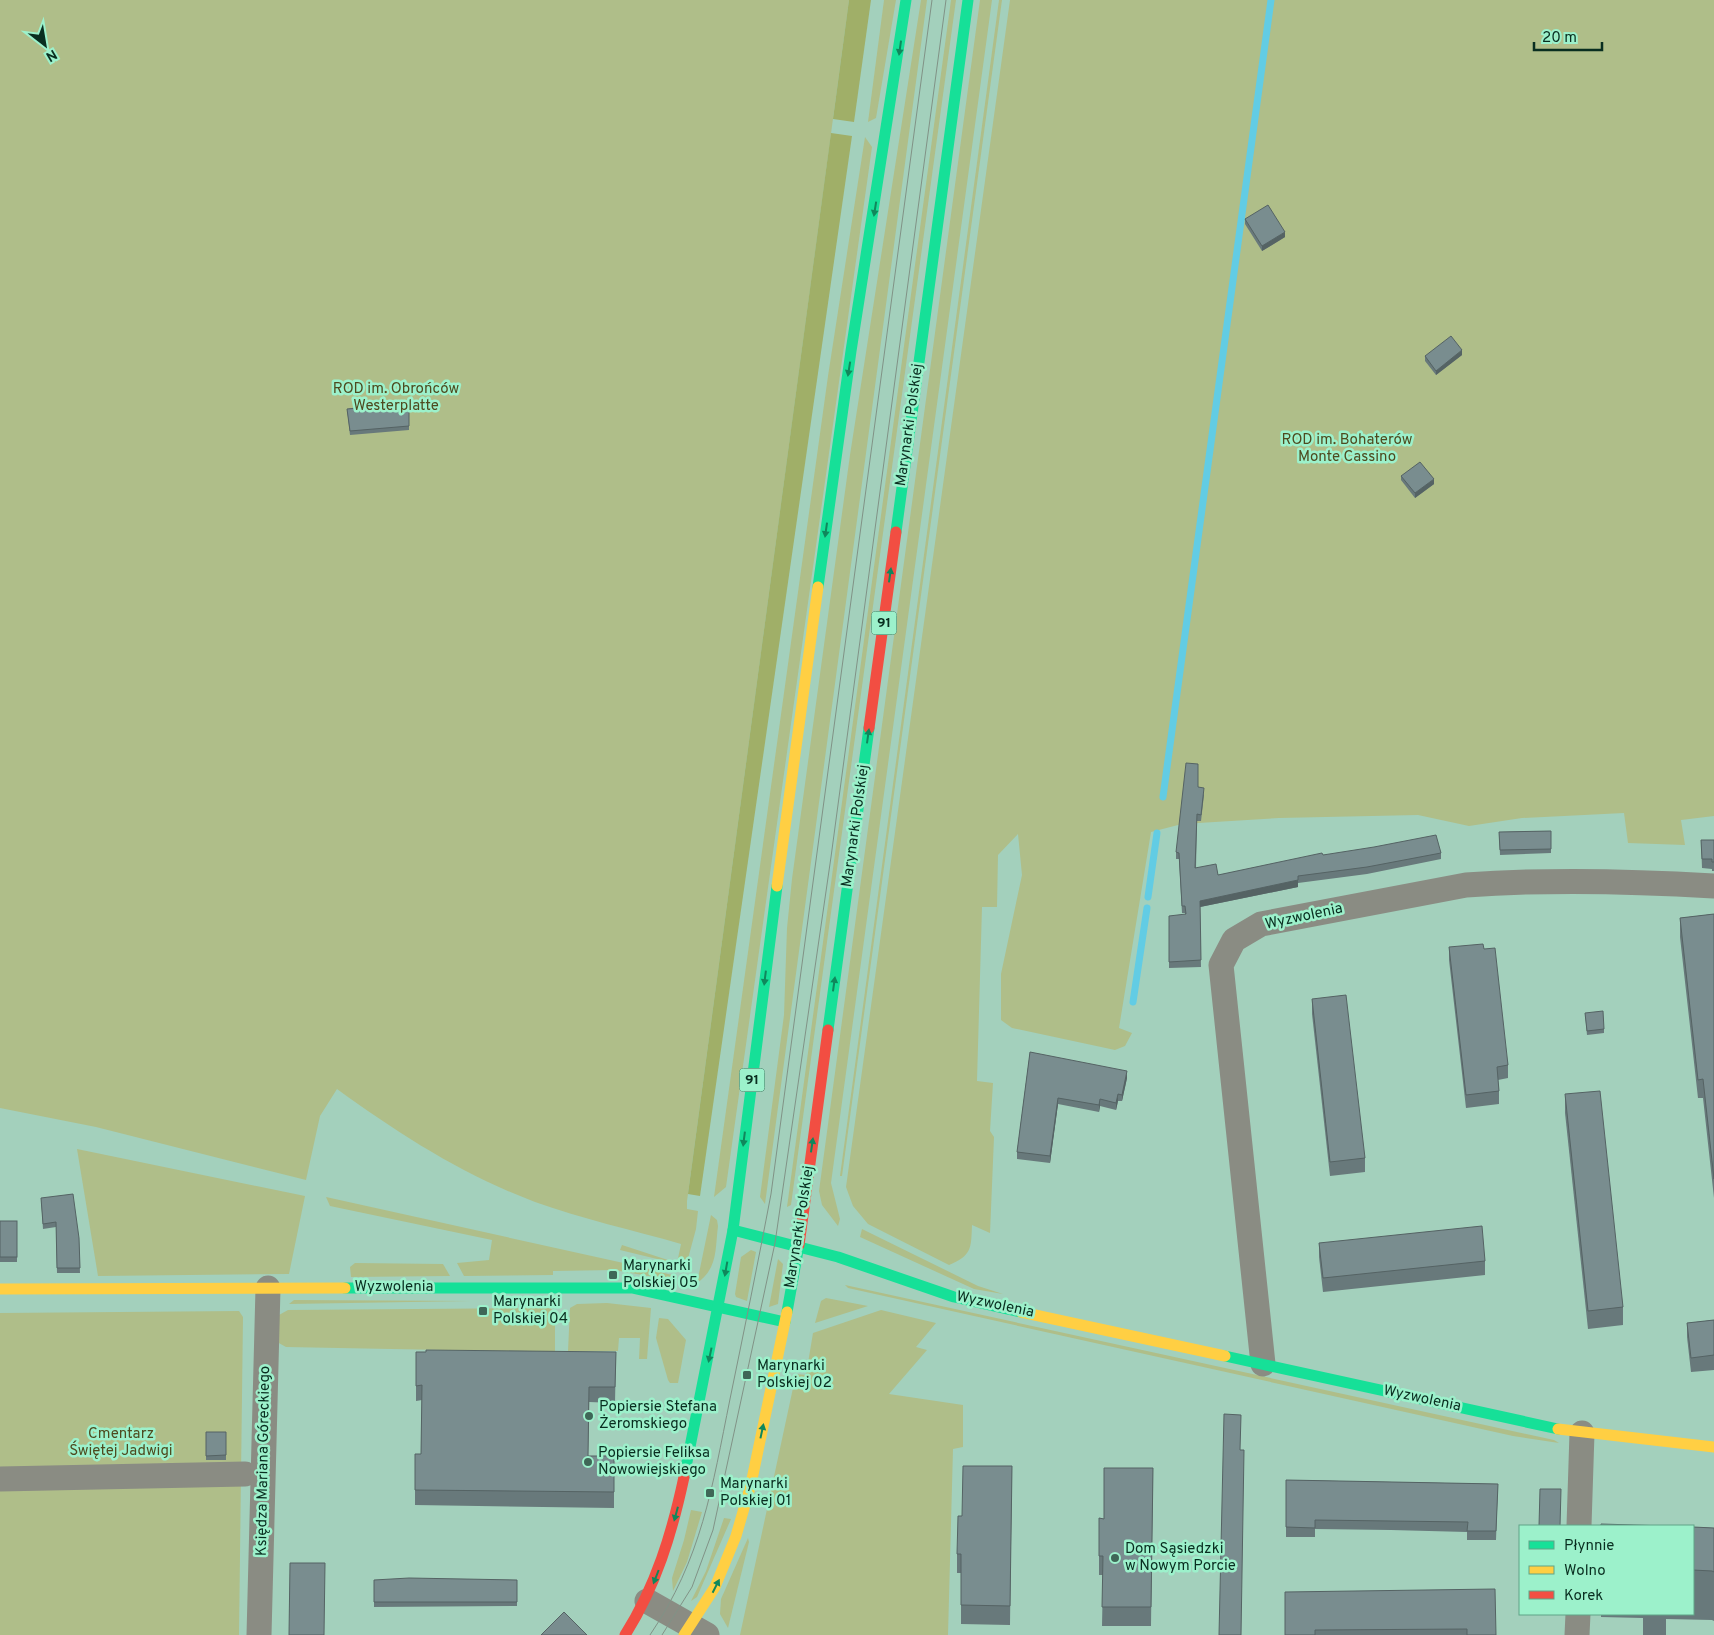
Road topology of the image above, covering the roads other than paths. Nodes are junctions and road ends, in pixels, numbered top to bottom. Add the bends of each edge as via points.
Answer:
1 (906, 0) edge
2 (968, 0) edge
3 (1714, 886) edge
4 (733, 1230) junction
5 (798, 1245) junction
6 (268, 1288) junction
7 (0, 1289) edge
8 (720, 1307) junction
9 (785, 1322) junction
10 (1263, 1364) junction
11 (1582, 1433) junction
12 (1714, 1447) edge
13 (246, 1474) dead end
14 (0, 1479) edge
15 (1579, 1525) edge
16 (647, 1601) junction
17 (1578, 1615) edge
18 (694, 1632) edge
19 (260, 1635) edge
20 (625, 1635) edge
21 (1577, 1635) edge

1 -> 4 main road, 91 via 888,132 844,398
5 -> 2 main road, Marynarki Polskiej / 91
3 - 10 street, Wyzwolenia via 1628,881 1466,885 1262,924 1234,940 1221,965
4 - 5 main road, Wyzwolenia
4 -> 8 main road, 91
5 - 9 main road, Marynarki Polskiej / 91
5 - 10 main road, Wyzwolenia via 954,1297
6 - 7 main road, Wyzwolenia
6 - 8 main road, Wyzwolenia via 599,1286 632,1288
6 - 19 street, Księdza Mariana Góreckiego
8 - 9 main road, Wyzwolenia
8 -> 16 main road, 91 via 680,1496 665,1553
18 -> 9 main road, Marynarki Polskiej / 91 via 728,1563 743,1519
10 - 11 main road, Wyzwolenia
11 - 12 main road, Wyzwolenia
11 - 15 street
13 - 14 street
16 - 18 street
16 - 20 main road, 91
17 - 21 street

